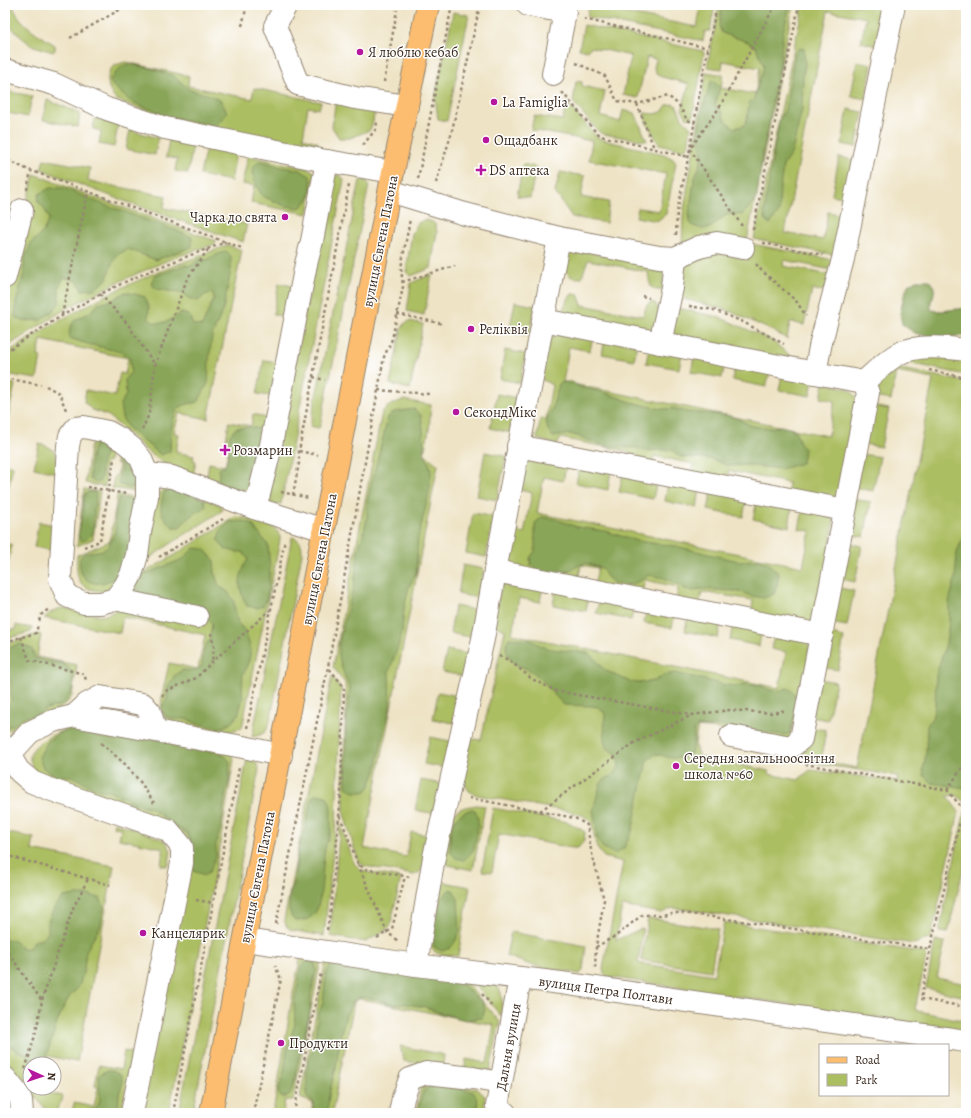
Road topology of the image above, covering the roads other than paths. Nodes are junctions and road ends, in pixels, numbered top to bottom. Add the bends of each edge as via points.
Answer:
1 (286, 5) edge
2 (428, 5) edge
3 (528, 5) edge
4 (894, 5) edge
5 (555, 64) road end
6 (5, 70) edge
7 (407, 106) junction
8 (327, 160) junction
9 (392, 182) junction
10 (22, 210) dead end
11 (559, 238) junction
12 (747, 244) road end
13 (675, 258) junction
14 (5, 277) edge
15 (543, 320) junction
16 (660, 343) junction
17 (966, 350) edge
18 (815, 373) junction
19 (864, 382) junction
20 (518, 446) junction
21 (147, 474) junction
22 (254, 508) junction
23 (845, 510) junction
24 (324, 530) junction
25 (495, 571) junction
26 (115, 599) junction
27 (197, 617) road end
28 (822, 636) junction
29 (74, 716) junction
30 (152, 721) junction
31 (731, 736) dead end
32 (7, 754) edge
33 (281, 755) junction
34 (245, 940) junction
35 (416, 964) junction
36 (520, 978) junction
37 (966, 1041) edge
38 (501, 1083) junction
39 (132, 1113) edge
40 (212, 1113) edge
41 (400, 1113) edge
42 (505, 1113) edge

1 - 7 street via 275,26 298,84 355,98
2 - 7 main road, вулиця Євгена Патона
3 - 5 street via 565,12
4 - 18 street via 843,259
6 - 8 street via 54,84 107,109 165,128
7 - 9 main road, вулиця Євгена Патона
8 - 9 street
8 - 22 street via 270,450
9 - 11 street via 422,201
9 - 24 main road, вулиця Євгена Патона
10 - 14 street
11 - 13 street
11 - 15 street
12 - 13 street via 717,243 699,247
13 - 16 street via 672,288
15 - 16 street
15 - 20 street
16 - 18 street
17 - 19 street via 917,348 898,354
18 - 19 street
19 - 23 street via 868,392
20 - 23 street
20 - 25 street
21 - 22 street via 172,477
21 - 26 street via 147,497 137,555 131,575
21 - 26 street via 141,459 108,432 84,427 76,428 70,436 60,579 66,596 84,603
22 - 24 street
23 - 28 street
24 - 33 main road, вулиця Євгена Патона
25 - 28 street
25 - 35 street via 430,880
26 - 27 street
28 - 31 street via 801,739 791,747
29 - 30 street
29 - 30 street via 87,704 100,697 143,704
29 - 32 street via 52,721 30,732
30 - 33 street
32 - 39 street via 18,772 32,782 168,830 182,847 182,864
33 - 34 main road, вулиця Євгена Патона
34 - 35 street, вулиця Петра Полтави
34 - 40 main road, вулиця Євгена Патона
35 - 36 street, вулиця Петра Полтави
36 - 37 street, вулиця Петра Полтави
36 - 38 street, Дальня вулиця
38 - 41 street via 426,1073 410,1079
38 - 42 street, Дальня вулиця via 497,1106

